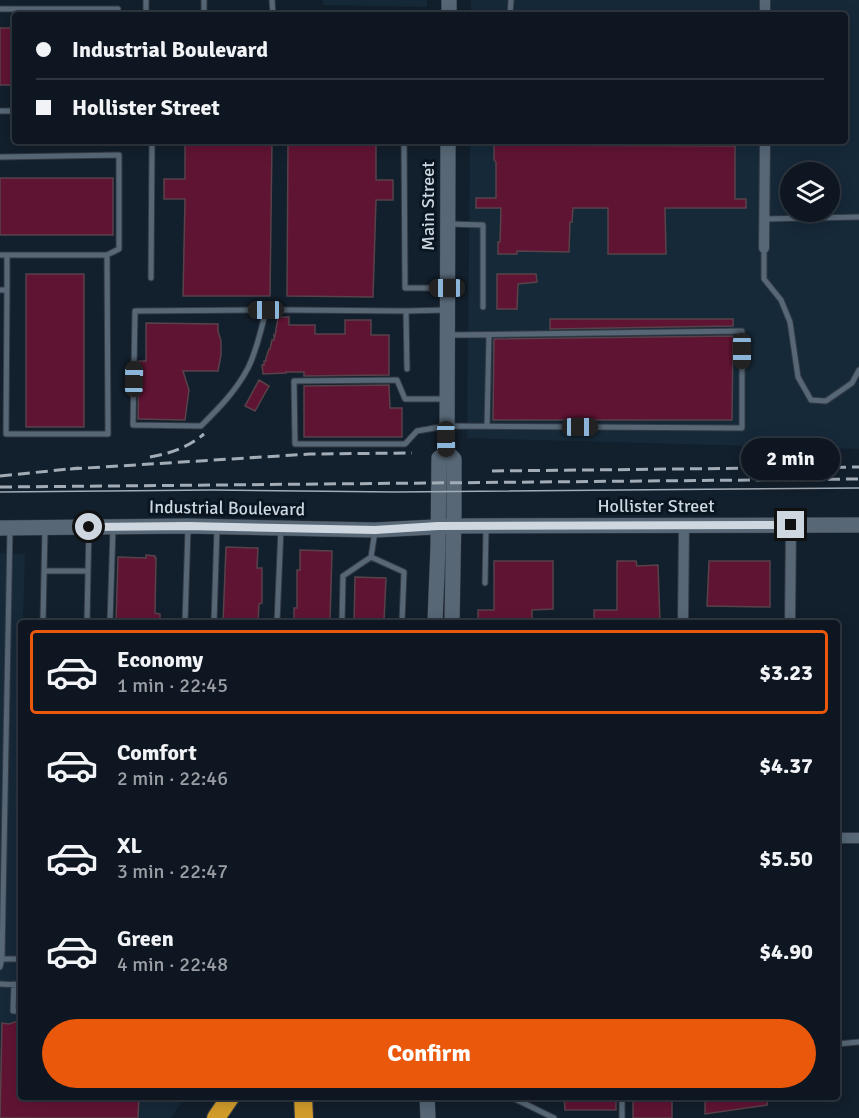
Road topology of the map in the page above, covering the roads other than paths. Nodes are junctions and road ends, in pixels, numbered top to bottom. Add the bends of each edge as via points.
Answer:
1 (0, 9) edge
2 (118, 12) edge
3 (152, 144) edge
4 (405, 144) edge
5 (448, 144) edge
6 (765, 144) edge
7 (0, 157) edge
8 (859, 217) edge
9 (764, 219) junction
10 (447, 224) junction
11 (764, 248) joint
12 (0, 255) edge
13 (7, 255) junction
14 (107, 255) junction
15 (151, 278) dead end
16 (447, 288) junction
17 (7, 290) junction
18 (0, 291) edge
19 (483, 307) dead end
20 (266, 310) junction
21 (447, 310) junction
22 (406, 311) junction
23 (446, 335) junction
24 (489, 335) junction
25 (407, 369) dead end
26 (859, 370) edge
27 (446, 399) junction
28 (446, 426) junction
29 (488, 426) junction
30 (791, 525) junction
31 (859, 525) edge
32 (113, 526) junction
33 (188, 526) junction
34 (446, 526) junction
35 (486, 526) junction
36 (684, 526) junction
37 (45, 527) junction
38 (89, 527) junction
39 (218, 527) junction
40 (281, 527) junction
41 (5, 528) edge
42 (375, 530) junction
43 (371, 557) junction
44 (44, 571) junction
45 (88, 571) junction
46 (485, 583) dead end
47 (43, 620) dead end
48 (87, 620) edge
49 (110, 620) edge
50 (185, 620) edge
51 (214, 620) edge
52 (277, 620) edge
53 (342, 620) edge
54 (402, 620) edge
55 (435, 620) edge
56 (452, 620) edge
57 (684, 620) edge
58 (790, 620) edge
59 (840, 838) edge
60 (859, 838) edge
61 (2, 958) junction
62 (18, 959) edge
63 (0, 967) edge
64 (0, 984) edge
65 (14, 984) junction
66 (18, 985) edge
67 (18, 1011) edge
68 (859, 1042) edge
69 (840, 1044) edge
70 (228, 1100) edge
71 (303, 1100) edge
72 (427, 1100) edge
73 (517, 1100) edge
74 (622, 1100) edge
75 (216, 1118) edge
76 (304, 1118) edge
77 (428, 1118) edge
78 (554, 1118) edge
79 (622, 1118) edge

1 - 2 lane via 118,9
3 - 15 lane
4 - 16 lane via 405,288
5 - 10 main road, Main Street
6 - 9 street
7 - 14 lane via 119,155 118,249
8 - 9 lane
9 - 11 street
10 - 16 main road, Main Street
10 - 19 lane via 483,225
11 - 26 lane via 764,279 790,322 798,377 811,400 826,400 852,383
12 - 13 lane
13 - 14 lane
13 - 17 lane
14 - 17 lane via 108,434 6,434
16 - 21 main road, Main Street
17 - 18 lane
20 - 20 lane via 135,311 133,425 201,426 224,403 248,368
20 - 22 lane
21 - 22 lane
21 - 23 main road, Main Street
22 - 25 lane
23 - 24 lane
23 - 27 main road, Main Street
24 - 29 lane
24 - 29 lane via 742,331 742,428
27 - 28 main road, Main Street
27 - 28 lane via 405,399 397,380 294,381 295,444 405,444 417,431
28 - 29 lane
28 - 34 main road, Main Street via 447,452 454,459
30 - 31 main road, Hollister Street
30 - 36 main road, Hollister Street
30 - 58 street
32 - 33 main road, Industrial Boulevard
32 - 38 main road, Industrial Boulevard
32 - 49 lane
33 - 39 main road, Industrial Boulevard
33 - 50 lane
34 - 35 main road, Hollister Street
34 - 42 main road, Industrial Boulevard
34 - 55 main road, Main Street
34 - 56 main road, Main Street
35 - 36 main road, Hollister Street
35 - 46 lane
36 - 57 street
37 - 38 main road, Industrial Boulevard
37 - 41 main road, Industrial Boulevard
37 - 44 lane
38 - 45 lane
39 - 40 main road, Industrial Boulevard
39 - 51 lane
40 - 42 main road, Industrial Boulevard
40 - 52 lane
41 - 61 lane
42 - 43 lane
43 - 53 lane via 343,576
43 - 54 lane via 404,572
44 - 45 lane
44 - 47 lane
45 - 48 lane
59 - 60 street
61 - 62 lane
61 - 63 lane
64 - 65 lane
65 - 66 lane
65 - 67 lane via 12,1011
68 - 69 lane
70 - 75 highway
71 - 76 highway
72 - 77 main road
73 - 78 lane
74 - 79 lane

